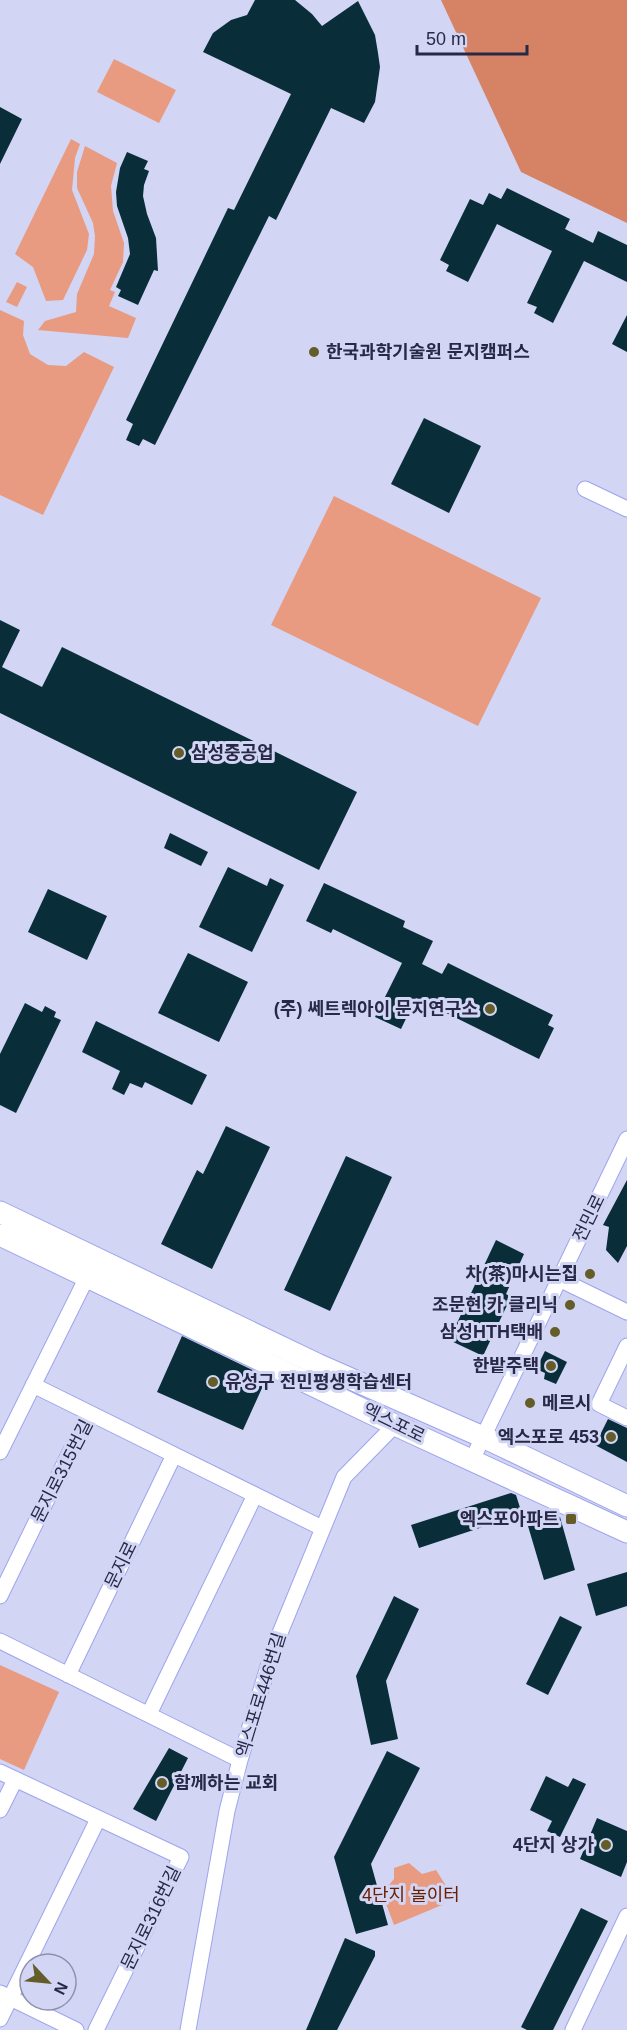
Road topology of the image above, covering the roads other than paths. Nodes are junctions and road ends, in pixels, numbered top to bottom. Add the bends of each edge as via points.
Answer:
1 (585, 489) dead end
2 (627, 509) edge
3 (627, 1138) edge
4 (0, 1212) edge
5 (0, 1235) edge
6 (97, 1258) junction
7 (87, 1277) junction
8 (559, 1279) junction
9 (627, 1312) edge
10 (627, 1346) edge
11 (33, 1385) junction
12 (89, 1413) junction
13 (627, 1418) edge
14 (395, 1425) junction
15 (483, 1437) junction
16 (0, 1452) edge
17 (174, 1455) junction
18 (472, 1460) junction
19 (255, 1495) junction
20 (627, 1506) edge
21 (322, 1528) junction
22 (627, 1532) edge
23 (0, 1596) edge
24 (0, 1641) edge
25 (68, 1675) junction
26 (149, 1714) junction
27 (240, 1760) junction
28 (0, 1773) edge
29 (15, 1780) junction
30 (0, 1810) edge
31 (98, 1819) junction
32 (627, 1916) edge
33 (5, 1995) edge
34 (0, 2019) edge
35 (76, 2030) edge
36 (96, 2030) edge
37 (188, 2030) edge
38 (573, 2030) edge

1 - 2 street
3 - 8 street, 전민로
4 - 6 main road, 엑스포로
5 - 7 main road, 엑스포로
6 - 7 street
6 - 15 main road, 엑스포로 via 317,1364
7 - 11 street
7 - 14 main road, 엑스포로
8 - 9 street
8 - 15 street, 전민로
10 - 13 street via 599,1404
11 - 12 street
11 - 16 street
12 - 17 street, 문지로315번길
12 - 23 street, 문지로315번길
14 - 18 main road, 엑스포로
14 - 21 street, 엑스포로446번길 via 344,1477
15 - 18 street, 전민로
15 - 20 main road, 엑스포로
17 - 19 street, 문지로315번길
17 - 25 street, 문지로
18 - 22 main road, 엑스포로
19 - 21 street, 문지로315번길
19 - 26 street
21 - 27 street, 엑스포로446번길 via 273,1650
24 - 25 street
25 - 26 street
26 - 27 street
27 - 37 street, 엑스포로446번길
28 - 29 street, 문지로316번길
29 - 30 street
29 - 31 street, 문지로316번길
31 - 33 street
31 - 36 street, 문지로316번길 via 181,1857
32 - 38 street
33 - 34 street
33 - 35 street

